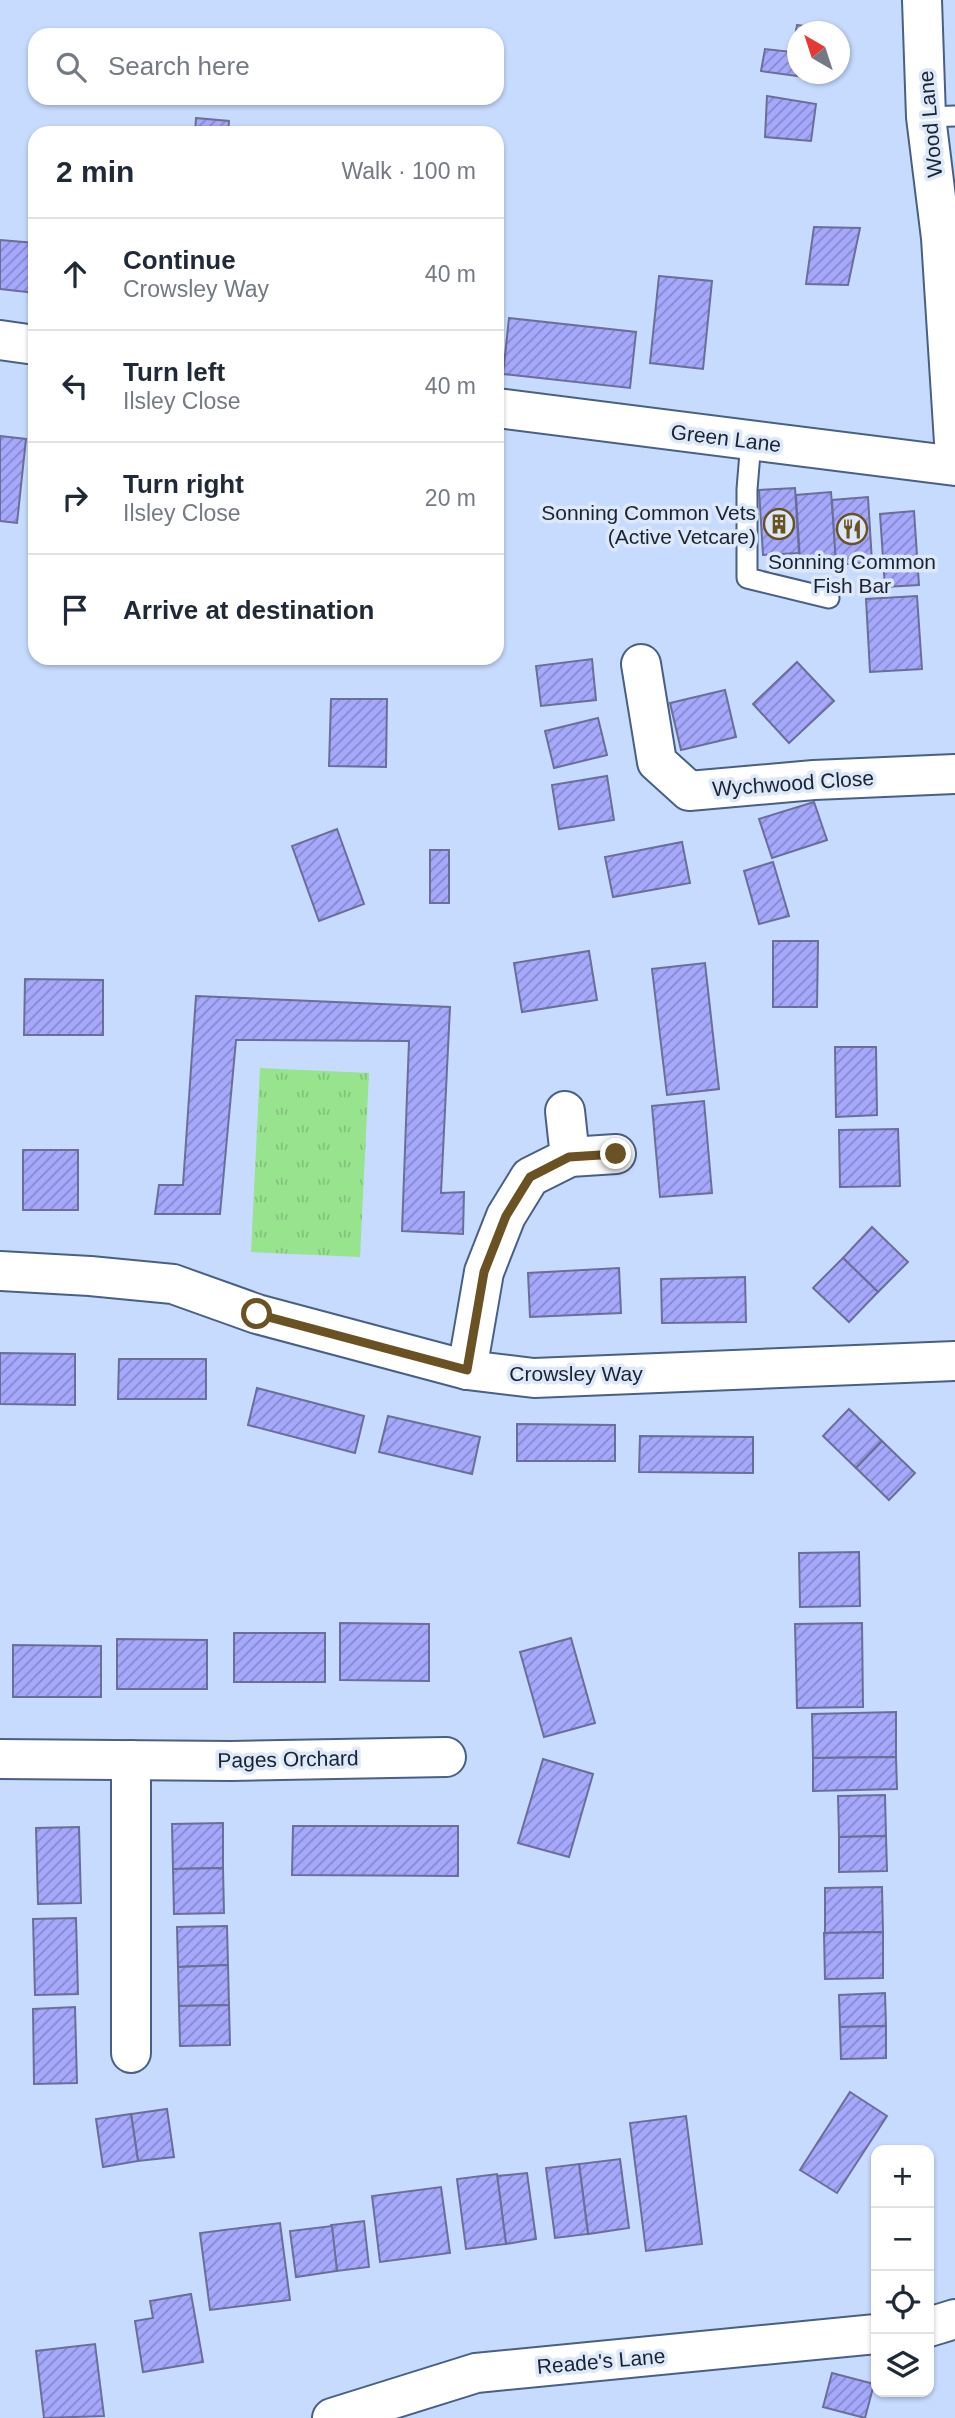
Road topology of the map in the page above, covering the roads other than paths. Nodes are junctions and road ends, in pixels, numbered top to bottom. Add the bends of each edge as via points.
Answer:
1 (922, 0) edge
2 (941, 116) edge
3 (0, 340) edge
4 (28, 344) edge
5 (504, 409) edge
6 (751, 442) junction
7 (955, 458) edge
8 (955, 466) edge
9 (829, 598) dead end
10 (641, 664) dead end
11 (955, 774) edge
12 (565, 1111) dead end
13 (616, 1154) dead end
14 (569, 1157) junction
15 (0, 1271) edge
16 (955, 1361) edge
17 (467, 1370) junction
18 (446, 1756) dead end
19 (0, 1759) edge
20 (131, 1760) junction
21 (131, 2053) dead end
22 (955, 2319) edge
23 (934, 2325) edge
24 (871, 2334) edge
25 (332, 2418) edge

1 - 2 street, Wood Lane
2 - 7 street, Wood Lane via 941,238
3 - 4 street
5 - 6 street, Green Lane
6 - 8 street, Green Lane
6 - 9 lane via 747,578
10 - 11 street, Wychwood Close via 657,762 689,791
12 - 14 street
13 - 14 street
14 - 17 street via 530,1177 506,1216 484,1272
15 - 17 street, Crowsley Way via 173,1284 257,1314
16 - 17 street, Crowsley Way via 534,1378
18 - 20 street, Pages Orchard
19 - 20 street, Pages Orchard
20 - 21 street
22 - 23 street
24 - 25 street, Reade's Lane via 476,2373

